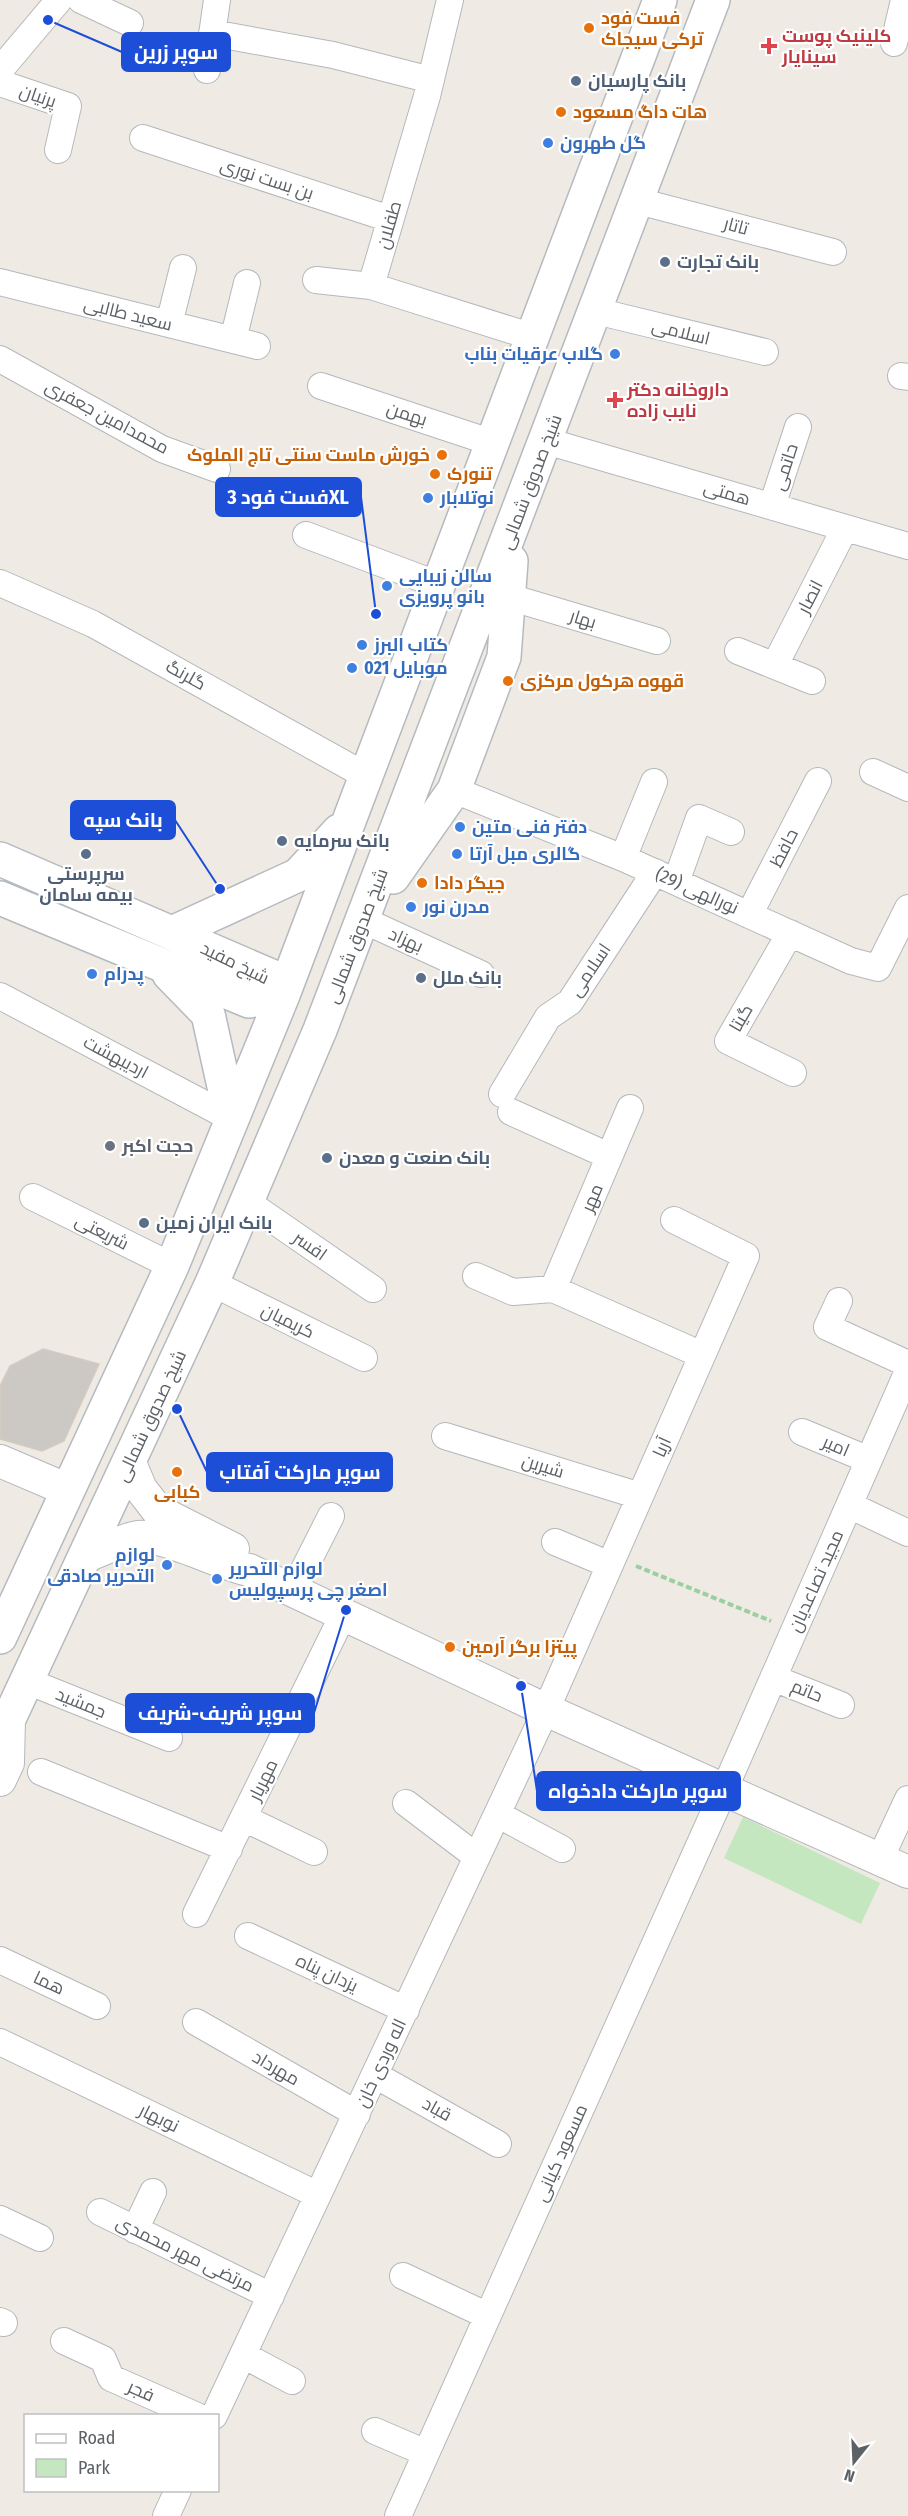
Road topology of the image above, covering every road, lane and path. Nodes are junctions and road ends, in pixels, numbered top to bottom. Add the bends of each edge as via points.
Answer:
1 (59, 0) edge
2 (81, 0) edge
3 (217, 0) edge
4 (450, 0) edge
5 (660, 0) edge
6 (713, 0) edge
7 (904, 0) edge
8 (130, 23) dead end
9 (212, 33) junction
10 (894, 43) dead end
11 (0, 70) edge
12 (207, 70) dead end
13 (431, 80) junction
14 (0, 83) edge
15 (143, 138) dead end
16 (58, 150) dead end
17 (638, 201) junction
18 (390, 219) junction
19 (833, 252) dead end
20 (183, 268) dead end
21 (316, 280) dead end
22 (0, 282) edge
23 (247, 283) dead end
24 (371, 286) junction
25 (597, 311) junction
26 (169, 324) junction
27 (531, 343) junction
28 (765, 352) dead end
29 (0, 359) edge
30 (576, 364) junction
31 (321, 386) dead end
32 (798, 427) dead end
33 (546, 441) junction
34 (493, 443) junction
35 (217, 469) dead end
36 (772, 506) junction
37 (514, 526) junction
38 (845, 528) junction
39 (306, 535) dead end
40 (908, 546) edge
41 (0, 583) edge
42 (439, 585) junction
43 (508, 597) junction
44 (657, 641) dead end
45 (738, 651) dead end
46 (775, 665) junction
47 (812, 681) dead end
48 (873, 772) dead end
49 (368, 777) junction
50 (818, 781) dead end
51 (654, 782) dead end
52 (908, 788) edge
53 (454, 790) junction
54 (351, 819) junction
55 (731, 832) dead end
56 (623, 858) junction
57 (0, 859) edge
58 (666, 877) junction
59 (0, 898) edge
60 (908, 908) edge
61 (749, 915) junction
62 (363, 920) junction
63 (172, 933) junction
64 (790, 933) junction
65 (161, 966) junction
66 (481, 974) dead end
67 (283, 995) junction
68 (0, 996) edge
69 (327, 1012) junction
70 (793, 1073) dead end
71 (630, 1108) dead end
72 (231, 1118) junction
73 (609, 1156) junction
74 (33, 1197) dead end
75 (247, 1202) junction
76 (674, 1221) dead end
77 (172, 1266) junction
78 (476, 1276) dead end
79 (212, 1283) junction
80 (373, 1289) dead end
81 (553, 1289) junction
82 (839, 1301) dead end
83 (702, 1354) junction
84 (364, 1358) dead end
85 (908, 1364) edge
86 (908, 1371) edge
87 (802, 1432) dead end
88 (445, 1436) dead end
89 (869, 1460) junction
90 (0, 1461) edge
91 (130, 1463) junction
92 (68, 1490) junction
93 (640, 1496) junction
94 (849, 1505) junction
95 (331, 1516) dead end
96 (908, 1533) edge
97 (555, 1542) dead end
98 (86, 1556) junction
99 (612, 1561) junction
100 (249, 1570) junction
101 (293, 1591) junction
102 (344, 1614) junction
103 (794, 1630) junction
104 (0, 1638) edge
105 (773, 1678) junction
106 (27, 1681) junction
107 (841, 1705) dead end
108 (546, 1710) junction
109 (5, 1729) edge
110 (169, 1738) dead end
111 (41, 1772) dead end
112 (0, 1780) edge
113 (724, 1790) junction
114 (908, 1799) edge
115 (406, 1803) dead end
116 (497, 1814) junction
117 (244, 1818) junction
118 (229, 1849) junction
119 (562, 1849) dead end
120 (314, 1852) dead end
121 (477, 1857) junction
122 (880, 1859) junction
123 (908, 1872) edge
124 (196, 1914) dead end
125 (248, 1936) dead end
126 (0, 1960) edge
127 (97, 2006) dead end
128 (406, 2010) junction
129 (196, 2022) dead end
130 (0, 2042) edge
131 (375, 2075) junction
132 (357, 2114) junction
133 (498, 2144) dead end
134 (153, 2192) dead end
135 (318, 2195) junction
136 (100, 2212) dead end
137 (0, 2219) edge
138 (135, 2230) junction
139 (40, 2238) dead end
140 (403, 2276) dead end
141 (270, 2296) junction
142 (488, 2316) junction
143 (64, 2341) dead end
144 (243, 2355) junction
145 (292, 2381) dead end
146 (194, 2414) edge
147 (214, 2414) edge
148 (375, 2431) dead end
149 (426, 2453) junction
150 (177, 2492) edge
151 (166, 2516) edge
152 (398, 2516) edge

1 - 11 street
2 - 8 street
3 - 9 street
4 - 13 street, طفلان
5 - 27 main road
6 - 17 main road, شیخ صدوق شمالی
7 - 10 street
9 - 12 street
9 - 13 street via 333,55
13 - 18 street, طفلان
14 - 16 street, پرنیان via 68,106
15 - 18 street, بن بست نوری
17 - 19 street, تاتار
17 - 25 main road, شیخ صدوق شمالی
18 - 24 street, طفلان
20 - 26 street
21 - 24 street
22 - 26 street, سعید طالبی
23 - 26 street, سعید طالبی via 245,343
24 - 27 street
25 - 28 street, اسلامی
25 - 30 main road, شیخ صدوق شمالی
27 - 30 main road via 546,367 562,369
27 - 34 main road
29 - 35 street, محمدامین جعفری via 162,448
30 - 33 main road, شیخ صدوق شمالی
31 - 34 street, بهمن
32 - 36 street, حاتمی
33 - 36 street, همتی
33 - 37 main road, شیخ صدوق شمالی
34 - 42 main road
36 - 38 street, همتی
37 - 43 main road
37 - 62 main road, شیخ صدوق شمالی
38 - 40 street, همتی
38 - 46 street, انصار
39 - 42 street
41 - 49 street, گلرنگ via 93,624
42 - 49 main road
43 - 44 street, بهار
43 - 53 main road via 504,657
45 - 46 street
46 - 47 street
48 - 52 street
49 - 54 main road
50 - 61 street, حافظ
51 - 56 street
53 - 56 street, نورالهی (29)
53 - 62 main road
54 - 63 main road via 298,875
54 - 67 main road
55 - 58 street, اسلامی via 699,818
56 - 58 street, نورالهی (29)
57 - 63 main road, شیخ مفید
58 - 61 street, نورالهی (29)
58 - 73 street, اسلامی via 570,1002 548,1017 507,1103
59 - 65 main road, شیخ مفید
60 - 64 street, نورالهی (29) via 878,968 851,961
61 - 64 street, نورالهی (29)
62 - 66 street, بهزاد
62 - 69 main road, شیخ صدوق شمالی
63 - 67 main road, شیخ مفید via 271,976
64 - 70 street, گیتا via 728,1041
65 - 67 main road, شیخ مفید via 249,1001
65 - 72 main road via 208,1014
67 - 69 main road
67 - 72 main road
68 - 72 street, اردیبهشت
69 - 75 main road, شیخ صدوق شمالی
71 - 73 street, مهر
72 - 77 main road
73 - 81 street, مهر
74 - 77 street, شریعتی
75 - 79 main road, شیخ صدوق شمالی
75 - 80 street, افسر
76 - 83 street, آریا via 746,1256
77 - 92 main road
78 - 81 street via 513,1292
79 - 84 street, کریمیان
79 - 91 main road, شیخ صدوق شمالی
81 - 83 street
82 - 85 street via 827,1327
83 - 93 street, آریا
86 - 89 street, مجید تصاعدیان
87 - 89 street, امیر
88 - 93 street, شیرین
89 - 94 street, مجید تصاعدیان
90 - 92 street
91 - 98 main road, شیخ صدوق شمالی
91 - 100 street via 141,1489 158,1511 240,1553
92 - 104 main road
93 - 99 street, آریا
94 - 96 street
94 - 103 street, مجید تصاعدیان
95 - 101 street
97 - 99 street
98 - 100 street via 136,1537 151,1537
98 - 106 main road, شیخ صدوق شمالی
99 - 103 path
99 - 108 street, آریا
100 - 101 street
101 - 102 street
102 - 108 street
102 - 117 street, مهریار
103 - 105 street, مجید تصاعدیان
105 - 107 street, حاتم
105 - 113 street, مجید تصاعدیان
106 - 109 main road, شیخ صدوق شمالی
106 - 110 street, جمشید
108 - 113 street
108 - 116 street, اله وردی خان
109 - 112 street, شیخ صدوق شمالی via 8,1763
111 - 118 street
113 - 122 street
113 - 142 street, مسعود کیانی
114 - 122 street
115 - 121 street
116 - 119 street
116 - 121 street, اله وردی خان
117 - 118 street, مهریار
117 - 120 street
118 - 124 street, مهریار
121 - 128 street, اله وردی خان
122 - 123 street
125 - 128 street, یزدان پناه
126 - 127 street, هما
128 - 131 street, اله وردی خان
129 - 132 street, مهرداد
130 - 135 street, نوبهار
131 - 132 street, اله وردی خان
131 - 133 street, قباد
132 - 135 street, اله وردی خان
134 - 138 street
135 - 141 street, اله وردی خان
136 - 138 street, مرتضی مهر محمدی
137 - 139 street
138 - 141 street, مرتضی مهر محمدی
140 - 142 street
141 - 144 street, اله وردی خان
142 - 149 street, مسعود کیانی
143 - 146 street, فجر via 103,2359 111,2378
144 - 145 street
144 - 147 street, اله وردی خان
148 - 149 street
149 - 152 street, مسعود کیانی
150 - 151 street

